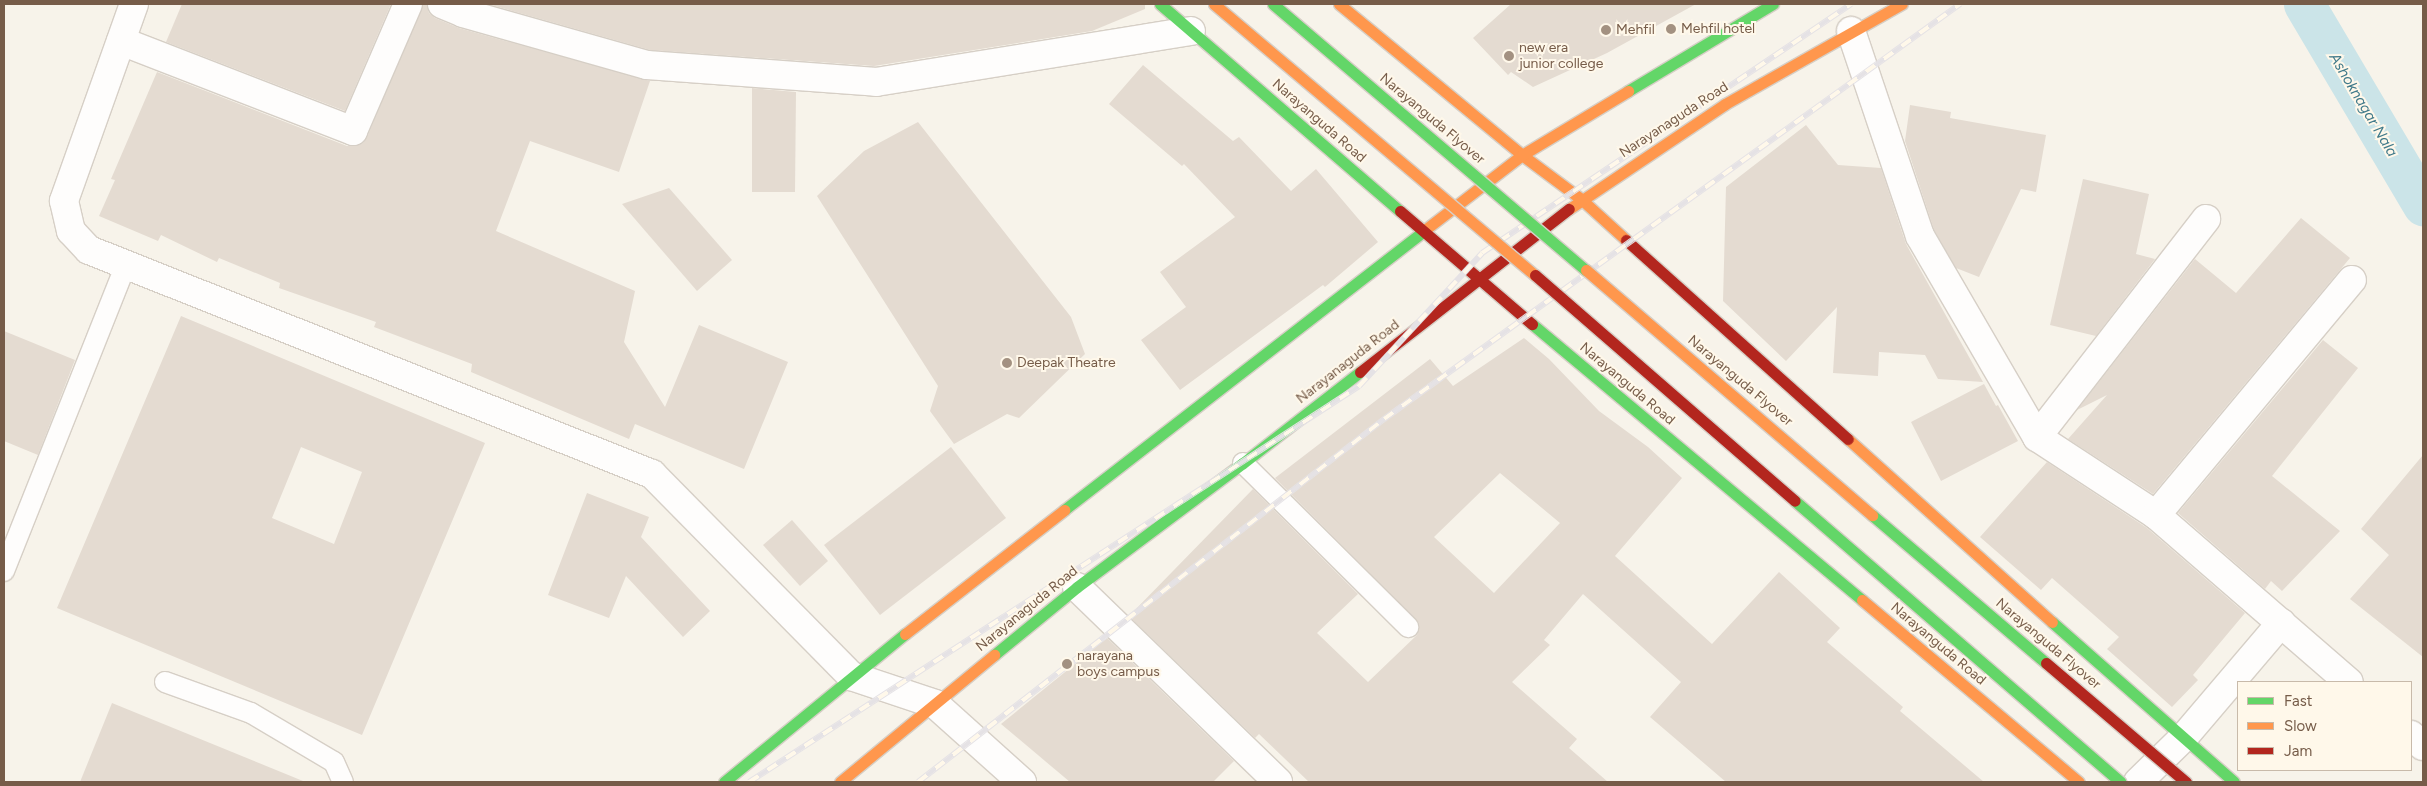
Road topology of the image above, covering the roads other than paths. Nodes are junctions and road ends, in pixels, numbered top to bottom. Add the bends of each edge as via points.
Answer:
1 (134, 4) edge
2 (408, 4) edge
3 (442, 4) edge
4 (1160, 4) edge
5 (1214, 4) edge
6 (1273, 4) edge
7 (1339, 4) edge
8 (1773, 4) edge
9 (1902, 4) edge
10 (1191, 30) junction
11 (1851, 31) junction
12 (121, 41) junction
13 (1522, 155) junction
14 (1582, 199) junction
15 (2206, 219) dead end
16 (1422, 230) junction
17 (126, 265) junction
18 (1479, 280) junction
19 (2352, 280) dead end
20 (2037, 437) junction
21 (1243, 463) junction
22 (2156, 515) junction
23 (4, 571) edge
24 (1077, 587) junction
25 (2281, 623) junction
26 (1408, 627) dead end
27 (851, 676) junction
28 (2348, 681) edge
29 (165, 682) dead end
30 (935, 704) junction
31 (2412, 736) edge
32 (2184, 738) junction
33 (2423, 746) edge
34 (343, 782) edge
35 (724, 782) edge
36 (840, 782) edge
37 (1022, 782) edge
38 (1278, 782) edge
39 (2079, 782) edge
40 (2121, 782) edge
41 (2138, 782) edge
42 (2186, 782) edge
43 (2234, 782) edge

1 - 12 street
2 - 12 street via 353,131
3 - 10 street via 463,13 647,65 876,82
4 - 10 main road, Narayanguda Road
5 - 40 main road, bridge via 1526,268
6 - 42 main road, Narayanguda Flyover, bridge
7 - 13 main road
8 - 13 main road
9 - 11 main road, Narayanaguda Road
10 - 16 main road, Narayanguda Road
11 - 14 main road, Narayanaguda Road via 1725,104
11 - 20 street via 1920,236
12 - 17 street via 64,201 70,231 89,250
13 - 14 main road
13 - 16 main road
14 - 18 main road, Narayanaguda Road
14 - 32 main road
15 - 20 street
16 - 18 main road, Narayanguda Road
16 - 27 main road
17 - 23 lane
17 - 27 street via 652,474
18 - 21 main road, Narayanaguda Road
18 - 39 main road, Narayanguda Road
19 - 22 street
20 - 22 street
21 - 24 main road, Narayanaguda Road
21 - 26 lane
22 - 25 street
24 - 30 main road, Narayanaguda Road
24 - 38 street
25 - 28 street
25 - 32 street
27 - 30 street
27 - 35 main road
29 - 34 lane via 251,714 334,762
30 - 36 main road, Narayanaguda Road
30 - 37 street
31 - 33 street
32 - 41 street
32 - 43 main road

